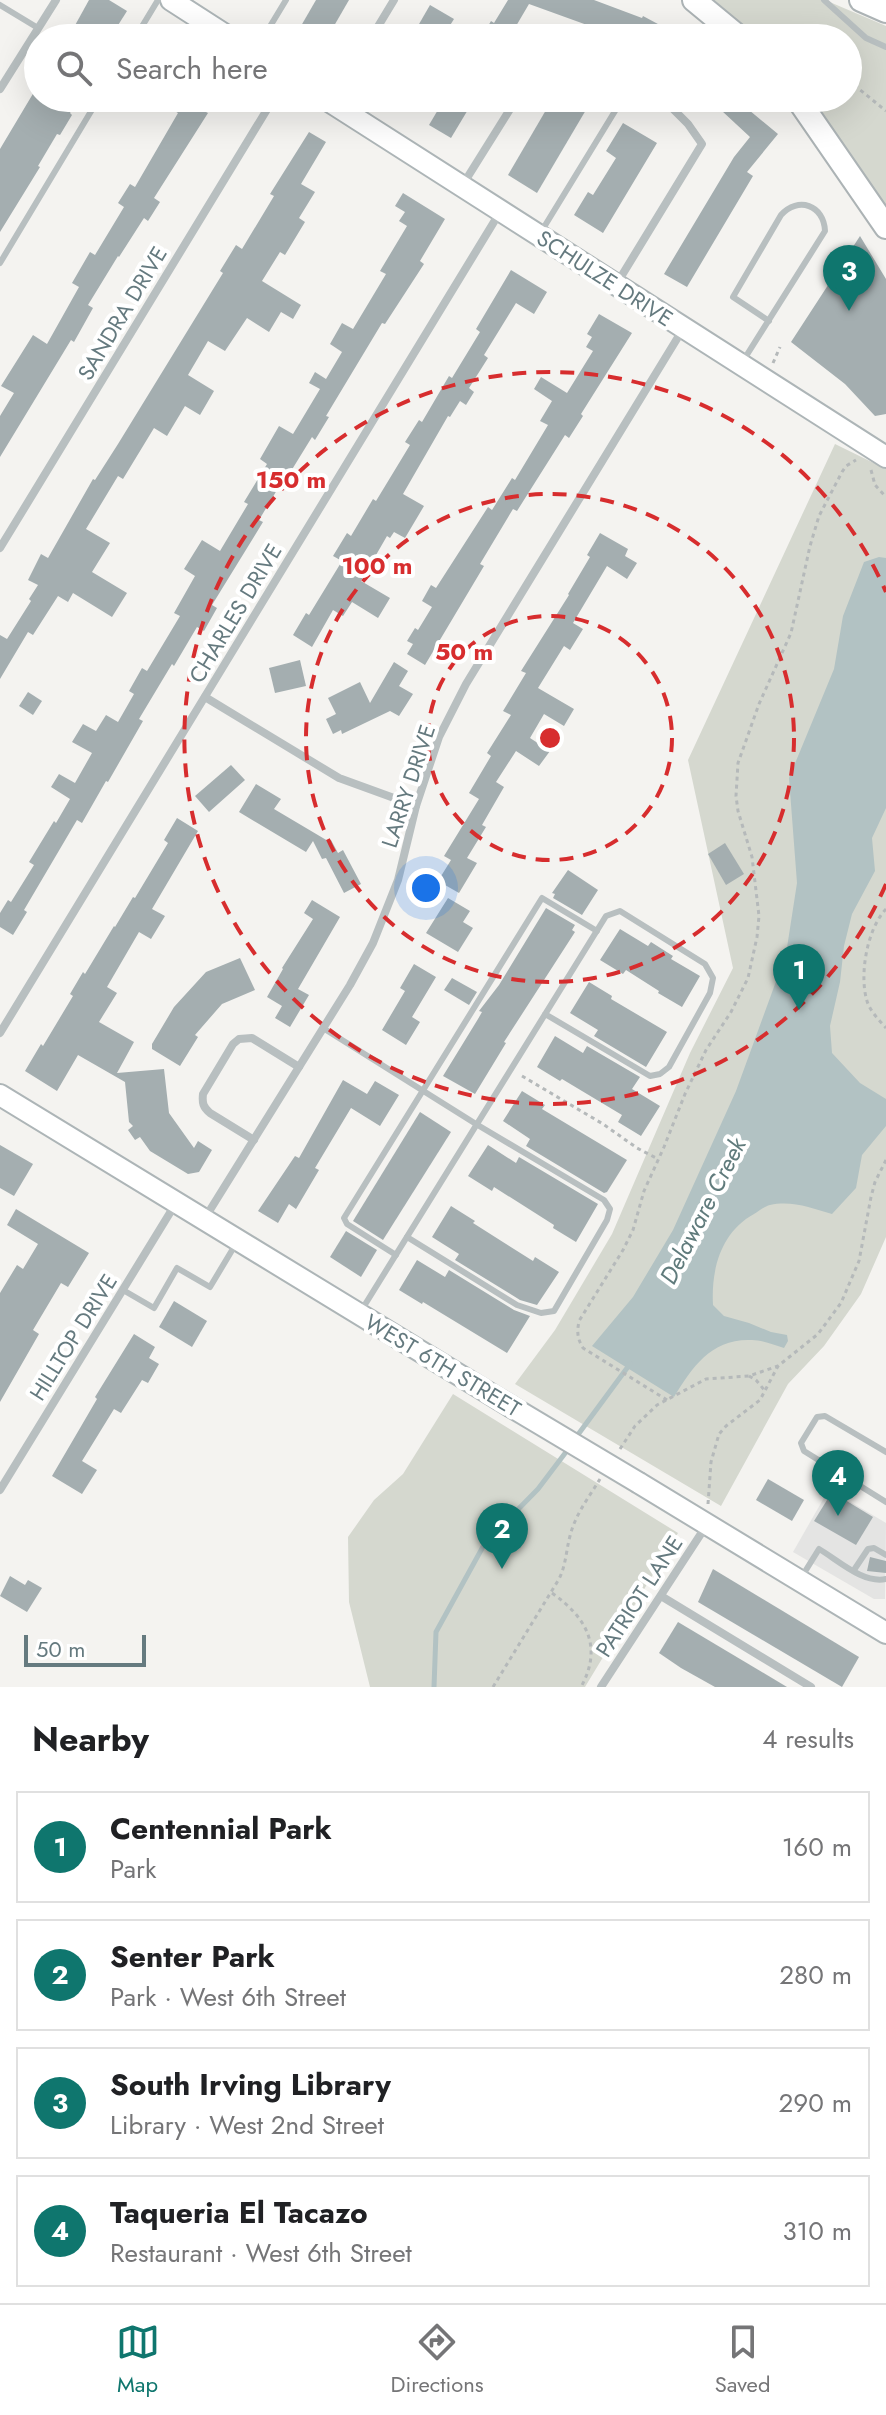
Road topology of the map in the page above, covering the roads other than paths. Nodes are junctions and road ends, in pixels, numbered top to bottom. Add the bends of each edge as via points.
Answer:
1 (56, 0) edge
2 (286, 0) edge
3 (394, 0) edge
4 (694, 0) edge
5 (824, 0) edge
6 (861, 0) edge
7 (171, 1) edge
8 (0, 5) edge
9 (886, 11) edge
10 (31, 24) edge
11 (41, 24) edge
12 (149, 24) edge
13 (208, 24) edge
14 (271, 24) edge
15 (379, 24) edge
16 (723, 24) edge
17 (851, 24) edge
18 (862, 34) edge
19 (886, 47) edge
20 (24, 50) edge
21 (0, 89) edge
22 (91, 112) edge
23 (265, 112) edge
24 (348, 112) edge
25 (508, 112) edge
26 (614, 112) edge
27 (676, 112) edge
28 (807, 112) edge
29 (462, 187) junction
30 (501, 211) junction
31 (886, 227) edge
32 (539, 236) junction
33 (0, 263) edge
34 (616, 285) junction
35 (769, 321) junction
36 (684, 328) junction
37 (741, 365) junction
38 (878, 460) edge
39 (0, 548) edge
40 (205, 697) junction
41 (416, 806) junction
42 (597, 931) junction
43 (545, 1014) junction
44 (323, 1028) junction
45 (0, 1033) edge
46 (299, 1067) junction
47 (422, 1090) junction
48 (0, 1095) edge
49 (476, 1124) junction
50 (254, 1140) junction
51 (176, 1202) junction
52 (204, 1219) junction
53 (407, 1237) junction
54 (238, 1240) junction
55 (396, 1255) junction
56 (123, 1290) junction
57 (359, 1314) junction
58 (886, 1452) edge
59 (0, 1490) edge
60 (886, 1502) edge
61 (707, 1515) junction
62 (886, 1555) edge
63 (854, 1570) junction
64 (886, 1579) edge
65 (799, 1581) junction
66 (661, 1596) junction
67 (886, 1633) edge
68 (601, 1687) edge
69 (811, 1687) edge

1 - 11 street
2 - 14 lane
3 - 15 street
4 - 16 main road
5 - 17 lane
6 - 9 main road
7 - 12 lane
7 - 13 street
8 - 10 lane
18 - 19 lane
20 - 21 street
22 - 33 lane
23 - 39 street, SANDRA DRIVE
24 - 29 street, SCHULZE DRIVE
25 - 29 street
26 - 32 lane
27 - 34 street via 702,144
28 - 31 main road
29 - 30 street, SCHULZE DRIVE
30 - 32 street, SCHULZE DRIVE
30 - 40 street, CHARLES DRIVE
32 - 34 street, SCHULZE DRIVE
34 - 36 street, SCHULZE DRIVE
35 - 35 lane via 733,297 781,215 794,205 809,205 821,215 825,231
35 - 37 lane
36 - 37 street, SCHULZE DRIVE
36 - 41 street, LARRY DRIVE via 466,684 439,737
37 - 38 street, SCHULZE DRIVE
40 - 41 street via 339,778
40 - 45 street, CHARLES DRIVE
41 - 44 street, LARRY DRIVE via 386,912
42 - 43 lane
42 - 43 lane via 606,916 620,911 705,964 713,978 669,1067 650,1076
42 - 47 lane via 542,898
43 - 49 lane
44 - 46 street, LARRY DRIVE
44 - 47 lane
46 - 50 street, LARRY DRIVE
46 - 50 street via 252,1038 233,1044 202,1102 210,1113
47 - 49 lane
47 - 55 lane via 344,1218
48 - 51 street, WEST 6TH STREET
49 - 53 lane
49 - 53 lane via 604,1200 610,1209 554,1311 541,1313 517,1305
50 - 52 street, LARRY DRIVE
51 - 52 street, WEST 6TH STREET
51 - 56 street, HILLTOP DRIVE
52 - 54 street, WEST 6TH STREET
53 - 55 lane
54 - 56 lane via 210,1287 177,1268 154,1308
54 - 57 street, WEST 6TH STREET
55 - 57 lane
56 - 59 street, HILLTOP DRIVE
57 - 61 street, WEST 6TH STREET, bridge via 639,1483
58 - 60 lane via 825,1416 817,1417 801,1443 804,1451
61 - 65 street, WEST 6TH STREET
61 - 66 street, PATRIOT LANE
62 - 63 lane via 868,1549
63 - 64 lane via 876,1581
63 - 65 lane via 819,1549
65 - 67 street, WEST 6TH STREET
66 - 68 street, PATRIOT LANE
66 - 69 street

